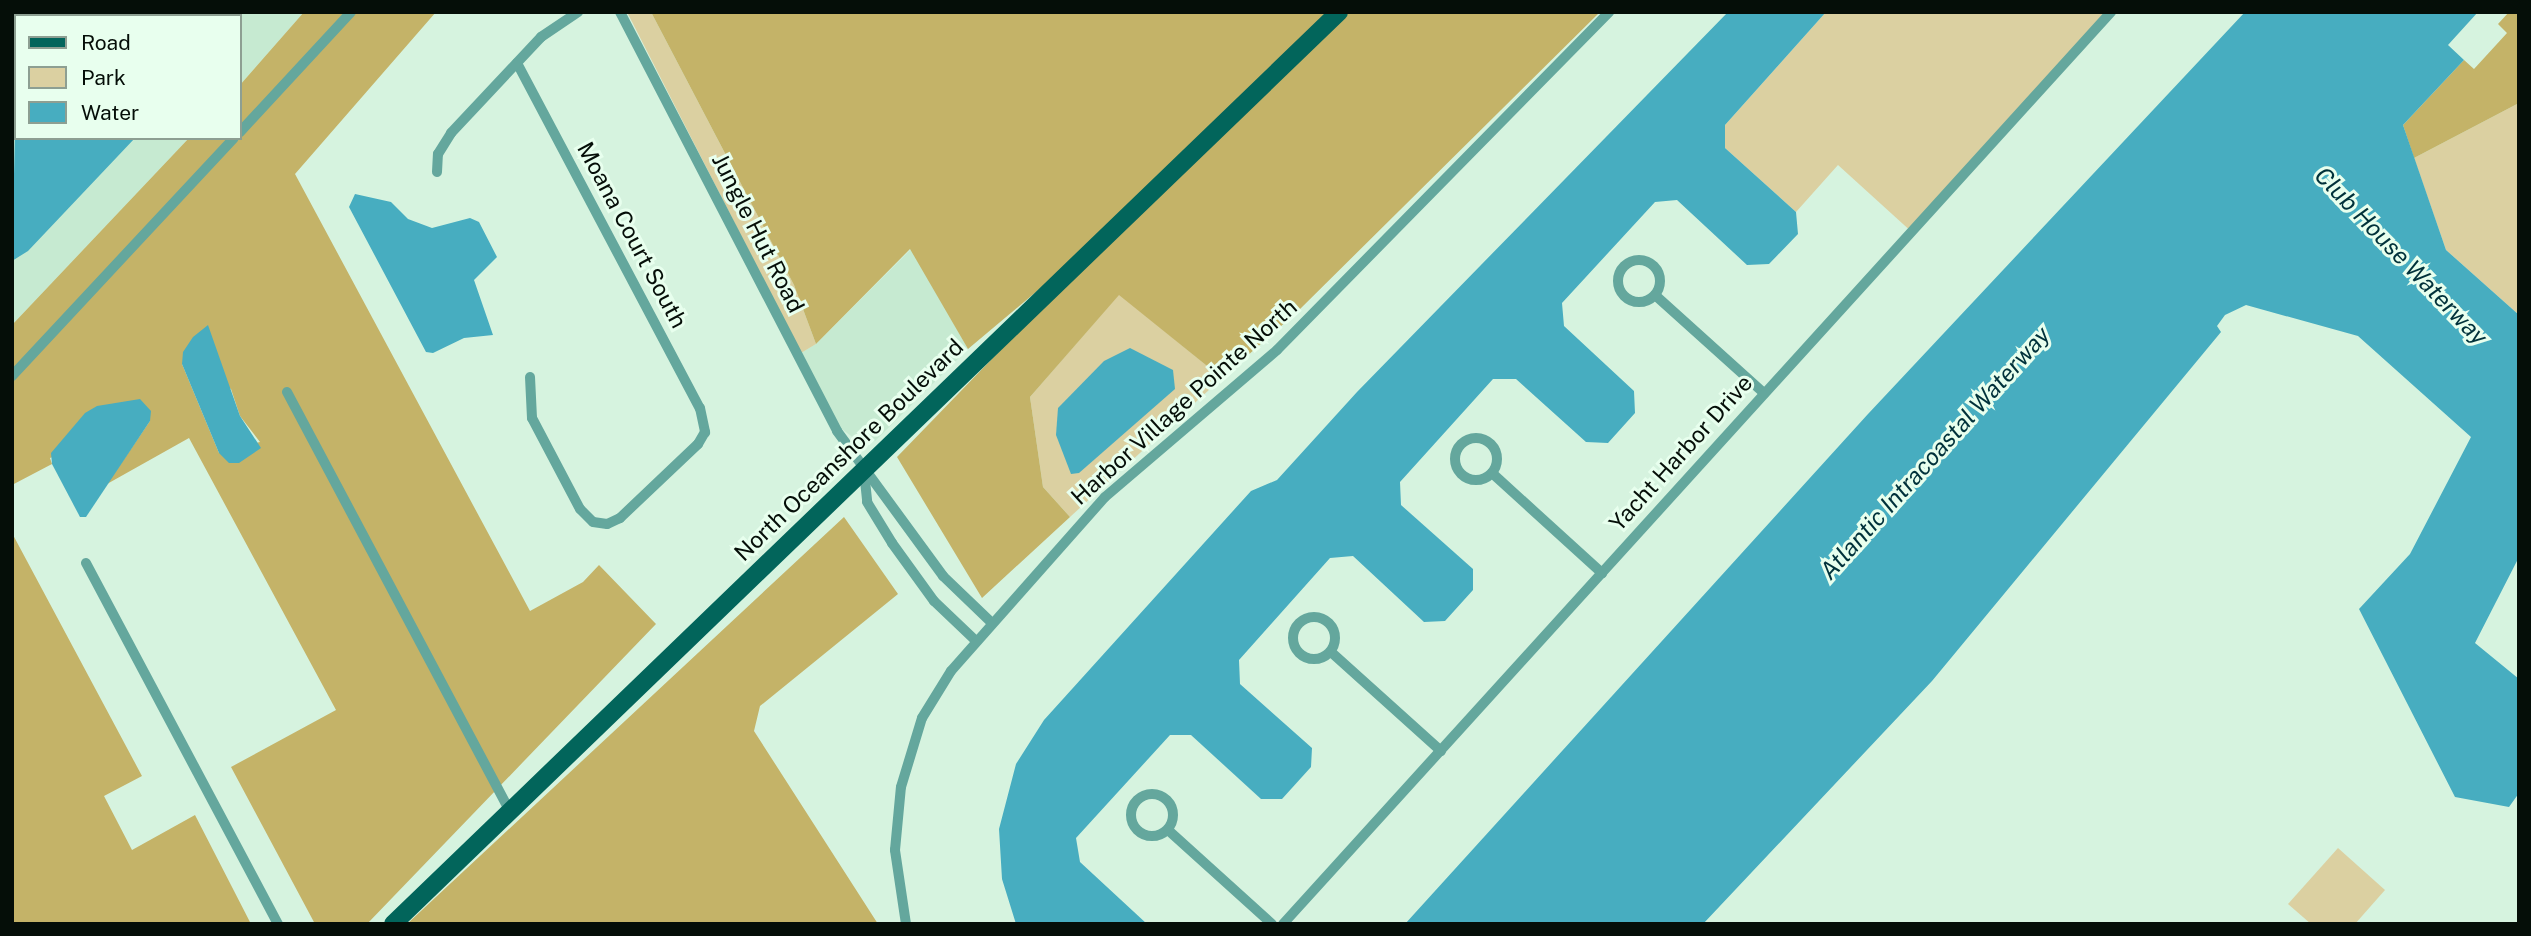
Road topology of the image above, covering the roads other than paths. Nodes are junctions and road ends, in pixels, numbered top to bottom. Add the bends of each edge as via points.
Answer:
1 (351, 12) edge
2 (578, 12) edge
3 (620, 12) edge
4 (1339, 12) edge
5 (1609, 12) edge
6 (2111, 12) edge
7 (517, 62) junction
8 (242, 130) edge
9 (232, 140) edge
10 (437, 172) dead end
11 (1655, 295) junction
12 (12, 376) edge
13 (530, 377) dead end
14 (287, 392) dead end
15 (1764, 393) junction
16 (864, 471) junction
17 (1492, 473) junction
18 (86, 563) dead end
19 (1602, 573) junction
20 (992, 623) junction
21 (976, 641) junction
22 (1331, 652) junction
23 (1441, 751) junction
24 (510, 812) junction
25 (1168, 830) junction
26 (278, 924) edge
27 (393, 924) edge
28 (906, 924) edge
29 (1272, 924) edge
30 (1283, 924) edge

1 - 8 street
2 - 7 street via 541,37
3 - 16 street, Jungle Hut Road via 837,431
4 - 16 main road, North Oceanshore Boulevard
5 - 20 street, Harbor Village Pointe North via 1277,350 1105,498
6 - 15 street, Yacht Harbor Drive
7 - 10 street via 441,146
7 - 13 street, Moana Court South via 700,408 706,428 698,444 620,518 598,524 580,509 531,418
9 - 12 street
11 - 11 street via 1660,278 1652,263 1639,259 1623,266 1618,285 1626,298 1642,302
11 - 15 street
14 - 24 street
15 - 19 street, Yacht Harbor Drive
16 - 20 street, Jungle Hut Road via 943,576
16 - 21 street via 867,502 892,543 931,598
16 - 24 main road, North Oceanshore Boulevard
17 - 17 street via 1497,460 1491,444 1476,438 1460,445 1455,463 1463,477 1478,481
17 - 19 street
18 - 26 street
19 - 23 street, Yacht Harbor Drive
20 - 21 street, Harbor Village Pointe North
21 - 28 street, Harbor Village Pointe North via 930,702 905,770 895,850
22 - 22 street via 1336,639 1330,623 1314,617 1298,624 1293,642 1302,656 1317,659
22 - 23 street
23 - 30 street, Yacht Harbor Drive
24 - 27 main road, North Oceanshore Boulevard
25 - 25 street via 1173,817 1168,801 1152,794 1136,801 1131,816 1136,830 1151,837
25 - 29 street

